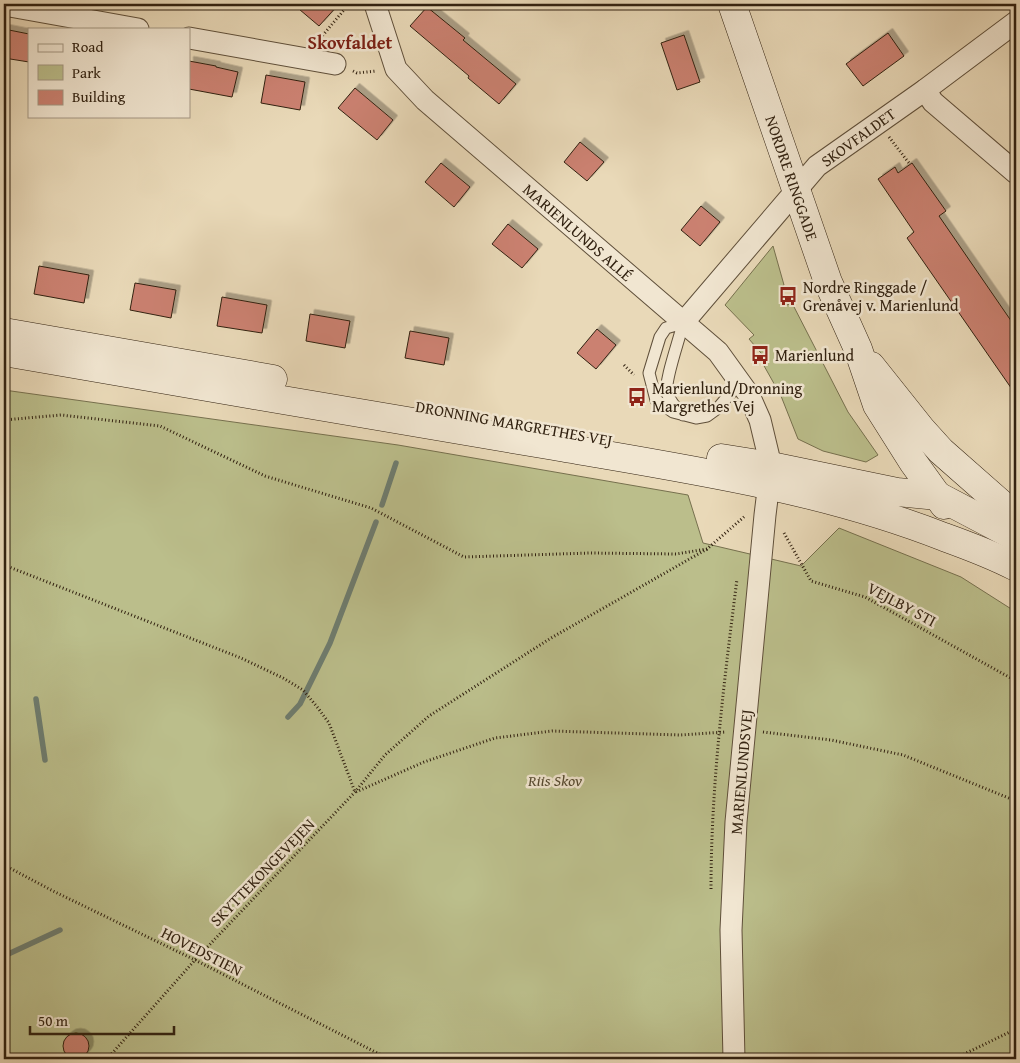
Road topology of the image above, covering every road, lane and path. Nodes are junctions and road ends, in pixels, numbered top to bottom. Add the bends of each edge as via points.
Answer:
1 (349, 4) edge
2 (375, 4) edge
3 (732, 4) edge
4 (4, 5) edge
5 (1016, 22) edge
6 (132, 28) edge
7 (190, 38) edge
8 (303, 58) junction
9 (335, 64) joint
10 (396, 68) junction
11 (925, 90) junction
12 (878, 123) junction
13 (909, 163) dead end
14 (1016, 173) edge
15 (796, 190) junction
16 (683, 323) junction
17 (4, 332) edge
18 (858, 349) junction
19 (4, 352) edge
20 (624, 365) dead end
21 (639, 379) dead end
22 (740, 382) junction
23 (683, 415) junction
24 (4, 420) edge
25 (913, 462) junction
26 (770, 475) junction
27 (897, 492) junction
28 (938, 496) junction
29 (750, 513) dead end
30 (1016, 517) edge
31 (779, 525) dead end
32 (1016, 537) edge
33 (707, 549) junction
34 (1007, 563) edge
35 (4, 565) edge
36 (1016, 681) edge
37 (749, 731) junction
38 (355, 792) junction
39 (1016, 801) edge
40 (4, 865) edge
41 (195, 960) junction
42 (1016, 1029) edge
43 (107, 1059) edge
44 (389, 1059) edge
45 (734, 1059) edge
46 (954, 1059) edge

1 - 8 path
2 - 10 street, MARIENLUNDS ALLÉ
3 - 15 street, NORDRE RINGGADE
4 - 6 street
5 - 11 street, SKOVFALDET
7 - 8 street
8 - 9 street
9 - 10 path via 357,73
10 - 16 street, MARIENLUNDS ALLÉ via 425,100
11 - 12 street, SKOVFALDET
11 - 14 street via 933,102
12 - 13 path
12 - 15 street, SKOVFALDET via 817,166
15 - 16 street, SKOVFALDET
15 - 18 street, NORDRE RINGGADE via 828,282
16 - 22 street, MARIENLUNDS ALLÉ via 718,352
16 - 23 lane via 667,391 673,405
16 - 23 lane via 666,328 649,373 656,400 672,412
17 - 26 street, DRONNING MARGRETHES VEJ via 592,437
18 - 25 street, NORDRE RINGGADE via 877,405
18 - 30 street, NORDRE RINGGADE via 932,441
19 - 26 street, DRONNING MARGRETHES VEJ via 612,456
20 - 21 path
22 - 23 lane via 707,416
22 - 26 street, MARIENLUNDS ALLÉ via 756,408
24 - 33 path via 61,415 160,426 265,476 371,508 464,557 676,554
25 - 27 street via 914,476 908,486
25 - 28 street, NORDRE RINGGADE
26 - 27 street, DRONNING MARGRETHES VEJ
26 - 34 street, DRONNING MARGRETHES VEJ via 809,494 918,527
26 - 37 street, MARIENLUNDSVEJ
27 - 28 street, DRONNING MARGRETHES VEJ
28 - 32 street, DRONNING MARGRETHES VEJ
28 - 34 street, NORDRE RINGGADE via 976,541
29 - 33 path, SKYTTEKONGEVEJEN
31 - 36 path, VEJLBY STI via 811,581 865,596
33 - 38 path, SKYTTEKONGEVEJEN via 551,638 429,716 385,755
35 - 38 path via 241,658 303,690 329,723
37 - 38 path via 680,735 552,731 495,738 424,762
37 - 39 path via 831,740 903,756
37 - 45 street, MARIENLUNDSVEJ via 736,822 731,930
38 - 41 path, SKYTTEKONGEVEJEN
40 - 41 path, HOVEDSTIEN
41 - 43 path, SKYTTEKONGEVEJEN
41 - 44 path, HOVEDSTIEN
42 - 46 path

